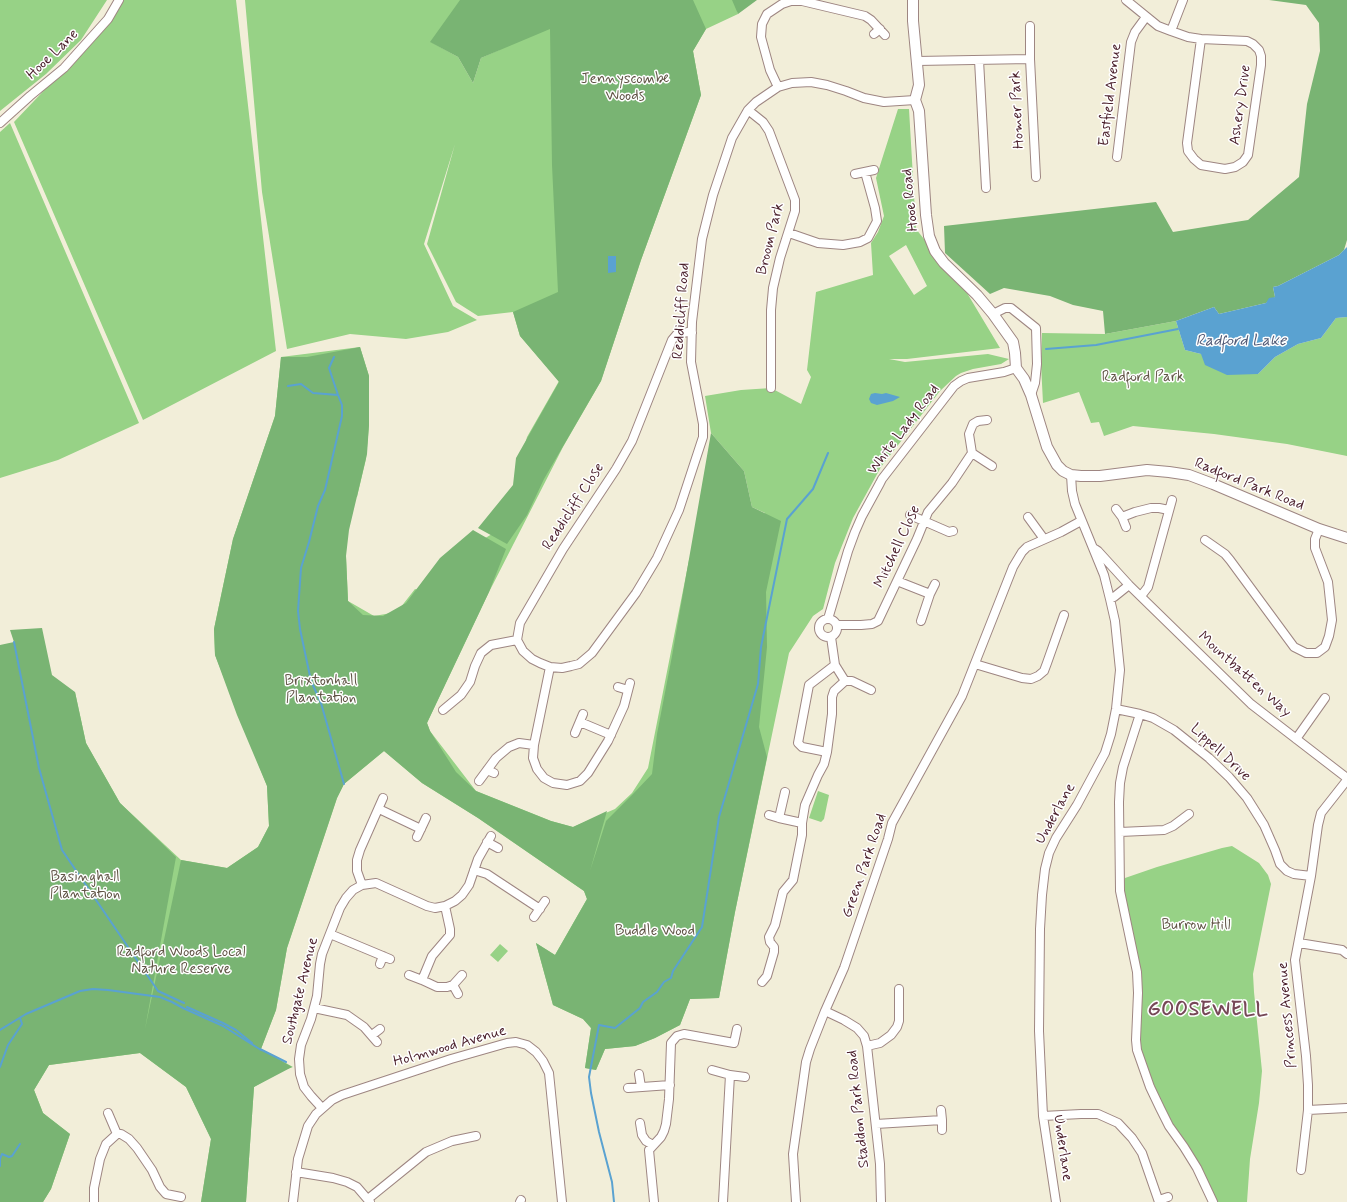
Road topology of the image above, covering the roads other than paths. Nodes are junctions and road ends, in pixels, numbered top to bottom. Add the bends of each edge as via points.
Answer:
1 (119, 0) edge
2 (913, 0) edge
3 (1126, 0) edge
4 (1183, 0) edge
5 (1146, 16) junction
6 (1030, 26) dead end
7 (1171, 31) junction
8 (880, 32) dead end
9 (1201, 39) junction
10 (1030, 59) junction
11 (979, 60) junction
12 (917, 61) junction
13 (778, 87) junction
14 (915, 100) junction
15 (748, 110) junction
16 (0, 123) edge
17 (1118, 157) dead end
18 (874, 170) dead end
19 (865, 172) junction
20 (855, 174) dead end
21 (1036, 177) dead end
22 (986, 188) dead end
23 (789, 232) junction
24 (993, 314) junction
25 (692, 333) junction
26 (1016, 368) junction
27 (771, 388) dead end
28 (1031, 396) junction
29 (987, 420) dead end
30 (972, 453) junction
31 (992, 466) dead end
32 (1072, 475) junction
33 (1172, 500) dead end
34 (1116, 509) dead end
35 (1169, 510) junction
36 (910, 515) dead end
37 (1028, 517) dead end
38 (1122, 517) junction
39 (924, 521) junction
40 (1081, 521) junction
41 (1126, 528) dead end
42 (1319, 529) junction
43 (953, 531) dead end
44 (1347, 538) edge
45 (1044, 539) junction
46 (1205, 540) dead end
47 (1093, 548) junction
48 (897, 581) junction
49 (935, 584) dead end
50 (1129, 585) junction
51 (930, 594) junction
52 (1141, 596) junction
53 (1110, 599) junction
54 (1064, 615) dead end
55 (828, 619) junction
56 (921, 621) dead end
57 (837, 625) junction
58 (831, 637) junction
59 (517, 640) junction
60 (975, 664) junction
61 (835, 665) junction
62 (550, 667) junction
63 (845, 681) junction
64 (618, 687) dead end
65 (871, 690) dead end
66 (1325, 704) dead end
67 (1116, 709) junction
68 (444, 710) dead end
69 (583, 714) dead end
70 (1140, 714) junction
71 (580, 722) junction
72 (575, 733) dead end
73 (611, 735) junction
74 (1296, 739) junction
75 (534, 745) junction
76 (827, 752) junction
77 (1347, 779) edge
78 (480, 781) dead end
79 (785, 792) dead end
80 (383, 798) dead end
81 (379, 809) junction
82 (1189, 814) dead end
83 (769, 815) dead end
84 (426, 818) dead end
85 (779, 818) junction
86 (802, 823) junction
87 (421, 829) junction
88 (1120, 832) junction
89 (417, 837) dead end
90 (498, 848) dead end
91 (474, 870) junction
92 (1311, 876) junction
93 (362, 885) junction
94 (545, 901) dead end
95 (445, 906) junction
96 (540, 908) junction
97 (534, 917) dead end
98 (330, 934) junction
99 (1299, 943) junction
100 (1347, 954) edge
101 (384, 960) dead end
102 (409, 975) dead end
103 (462, 975) dead end
104 (422, 980) junction
105 (762, 982) dead end
106 (454, 985) junction
107 (899, 989) dead end
108 (458, 994) dead end
109 (314, 1008) junction
110 (825, 1011) junction
111 (380, 1029) dead end
112 (737, 1029) dead end
113 (867, 1046) junction
114 (712, 1070) dead end
115 (639, 1074) dead end
116 (730, 1074) junction
117 (745, 1077) dead end
118 (670, 1085) junction
119 (642, 1087) junction
120 (628, 1088) dead end
121 (322, 1108) junction
122 (1347, 1108) edge
123 (941, 1110) dead end
124 (1308, 1110) junction
125 (108, 1113) dead end
126 (1043, 1116) junction
127 (942, 1120) junction
128 (640, 1122) dead end
129 (876, 1124) junction
130 (942, 1130) dead end
131 (117, 1134) junction
132 (476, 1136) dead end
133 (653, 1145) junction
134 (1299, 1165) dead end
135 (296, 1172) junction
136 (181, 1197) dead end
137 (1168, 1197) dead end
138 (369, 1201) edge
139 (1159, 1201) edge
140 (94, 1202) edge
141 (293, 1202) edge
142 (562, 1202) edge
143 (654, 1202) edge
144 (723, 1202) edge
145 (796, 1202) edge
146 (881, 1202) edge
147 (1056, 1202) edge
148 (1213, 1202) edge

1 - 16 street, Hooe Lane via 108,19 64,68
2 - 12 street, Hooe Road
3 - 5 street
4 - 7 street
5 - 7 street via 1158,26
5 - 17 street, Eastfield Avenue via 1131,42
6 - 10 street
7 - 9 street
8 - 13 street via 865,16 802,1 782,4 768,14 762,24 761,37 770,70
9 - 9 street, Ashery Drive via 1247,41 1259,50 1261,56 1262,65 1248,155 1235,167 1225,169 1201,165 1188,151
10 - 11 street, Homer Park
10 - 21 street, Homer Park
11 - 12 street, Homer Park
11 - 22 street
12 - 14 street, Hooe Road via 918,87
13 - 14 street, Reddicliff Road via 811,82 884,102
13 - 15 street, Reddicliff Road
14 - 24 street, Hooe Road via 929,236 944,264
15 - 23 street, Broom Park via 770,131 795,200 795,211
15 - 25 street, Reddicliff Road via 732,138 707,217 700,255
18 - 19 street
19 - 20 street
19 - 23 street via 876,221 868,238 843,245 818,243
23 - 27 street, Broom Park via 773,288 768,376
24 - 26 street, Hooe Road via 1013,342
24 - 28 street via 1011,308 1036,328 1037,364
25 - 59 street, Reddicliff Close via 677,334 672,340 632,441 544,580 520,623
25 - 62 street, Reddicliff Road via 691,362 703,424 703,437 679,510 640,587 592,653 578,664 562,668
26 - 28 street via 1024,378
26 - 55 street, White Lady Road via 968,378 954,386 882,478 855,532
28 - 32 street via 1047,447 1057,465
29 - 30 street via 973,424 969,434
30 - 31 street
30 - 39 street, Mitchell Close
32 - 40 street, Underlane via 1072,492
32 - 42 street, Radford Park Road via 1100,476 1147,470 1189,476
33 - 35 street
34 - 38 street
35 - 38 street via 1151,508
35 - 52 street via 1148,587
36 - 39 street
37 - 45 street
38 - 41 street
39 - 43 street via 949,532
39 - 48 street, Mitchell Close
40 - 45 street, Green Park Road
40 - 47 street, Underlane
42 - 44 street, Radford Park Road
42 - 46 street via 1315,548 1328,582 1332,620 1325,647 1317,653 1306,653 1294,647 1230,560
45 - 60 street, Green Park Road via 1027,546 1013,567
47 - 50 street, Mountbatten Way
47 - 53 street, Underlane
48 - 51 street
48 - 57 street, Mitchell Close via 878,621 872,624
49 - 51 street
50 - 52 street, Mountbatten Way
50 - 53 street
51 - 56 street
52 - 74 street, Mountbatten Way via 1251,704
53 - 67 street, Underlane via 1120,670
54 - 60 street via 1064,628 1044,671 1031,680
55 - 57 street
55 - 58 street, White Lady Road via 821,622 819,628 821,634
57 - 58 street via 836,633
58 - 61 street
59 - 62 street via 532,659
59 - 68 street via 491,645 481,653 470,682 461,695
60 - 110 street, Green Park Road via 962,696 892,823 844,968
61 - 63 street
61 - 76 street via 809,685 798,743 802,747
62 - 75 street
63 - 65 street via 852,681
63 - 76 street via 834,691 832,697
64 - 73 street via 629,686 624,706
66 - 74 street
67 - 70 street, Lippell Drive
67 - 126 street, Underlane via 1105,752 1056,838 1045,869 1038,993
69 - 71 street
70 - 88 street via 1120,784
70 - 92 street, Lippell Drive via 1174,730 1229,777 1247,798 1264,826 1280,864 1294,874
71 - 72 street
71 - 73 street
73 - 75 street via 588,774 580,781 567,785 553,783 544,778 537,769
74 - 77 street, Mountbatten Way
75 - 78 street via 519,743 509,747 496,758 491,772
76 - 86 street via 805,805
77 - 92 street, Princess Avenue via 1321,813
79 - 85 street
80 - 81 street
81 - 87 street
81 - 93 street via 360,850 357,871
82 - 88 street via 1164,830
83 - 85 street
84 - 87 street
85 - 86 street
86 - 105 street via 793,880 783,892 775,925 769,937 774,952 767,976
87 - 89 street
88 - 148 street via 1120,892 1137,972 1137,1050 1160,1108 1197,1168
90 - 91 street via 489,839
91 - 95 street via 462,895
91 - 96 street via 492,877
92 - 99 street, Princess Avenue
93 - 95 street via 376,883 427,906
93 - 98 street, Southgate Avenue via 346,898
94 - 96 street
95 - 104 street via 450,935 432,956
96 - 97 street
98 - 101 street
98 - 109 street, Southgate Avenue via 320,964
99 - 100 street via 1342,950
99 - 124 street, Princess Avenue via 1295,960 1306,1056
102 - 104 street
103 - 106 street
104 - 106 street via 437,987
106 - 108 street
107 - 113 street via 903,1000 897,1027 880,1043
109 - 111 street via 356,1020 374,1038
109 - 121 street, Southgate Avenue via 301,1045 300,1074 304,1087
110 - 113 street, Staddon Park Road via 858,1028
110 - 145 street, Green Park Road via 806,1062 799,1102 793,1154
112 - 118 street via 734,1043 684,1034 677,1036 671,1043
113 - 129 street, Staddon Park Road
114 - 116 street
115 - 119 street
116 - 117 street
116 - 144 street
118 - 119 street
118 - 133 street via 666,1126 661,1137
119 - 120 street
121 - 135 street, Holmwood Avenue via 308,1126
121 - 142 street, Holmwood Avenue via 342,1095 451,1059 507,1043 516,1042 527,1046 536,1052 549,1074
122 - 124 street
123 - 127 street
124 - 134 street, Princess Avenue
125 - 131 street
126 - 139 street via 1098,1114 1118,1123 1142,1153
126 - 147 street, Underlane
127 - 129 street
127 - 130 street
128 - 133 street via 642,1135
129 - 146 street, Staddon Park Road
131 - 136 street via 126,1137 137,1148 166,1194
131 - 140 street via 106,1144 100,1160
132 - 138 street via 452,1141 426,1152
133 - 143 street via 648,1150
135 - 138 street via 347,1182 356,1187
135 - 141 street, Holmwood Avenue
137 - 139 street

